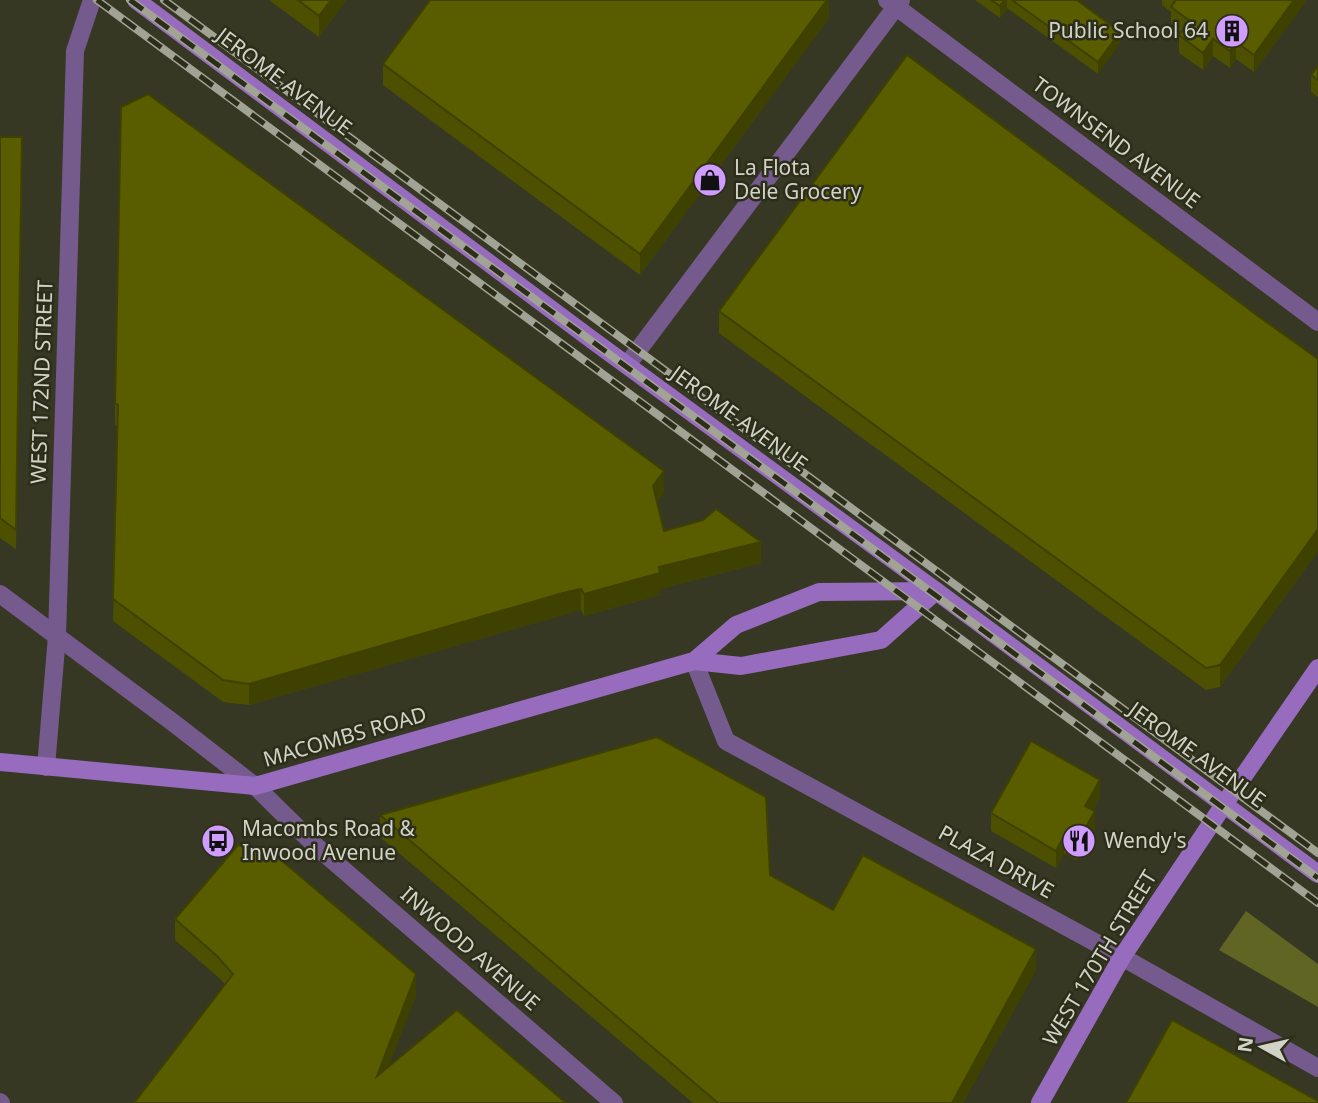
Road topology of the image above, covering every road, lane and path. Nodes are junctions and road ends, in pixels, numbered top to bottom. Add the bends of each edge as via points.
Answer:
1 (92, 0) edge
2 (136, 0) edge
3 (895, 2) edge
4 (1318, 322) edge
5 (626, 365) junction
6 (936, 591) junction
7 (0, 594) edge
8 (57, 636) junction
9 (694, 661) junction
10 (1318, 668) edge
11 (0, 762) edge
12 (46, 767) junction
13 (255, 786) junction
14 (1224, 803) junction
15 (1318, 874) edge
16 (1122, 957) junction
17 (1318, 1068) edge
18 (614, 1103) edge
19 (1040, 1103) edge

1 - 8 street, WEST 172ND STREET via 75,51
2 - 5 street, JEROME AVENUE
3 - 4 street, TOWNSEND AVENUE
3 - 5 street
5 - 6 street, JEROME AVENUE
6 - 9 street, MACOMBS ROAD via 818,592 736,625
6 - 9 street, MACOMBS ROAD via 881,640 741,666
6 - 14 street, JEROME AVENUE
7 - 8 street, INWOOD AVENUE
8 - 12 street, WEST 172ND STREET
8 - 13 street, INWOOD AVENUE
9 - 13 street, MACOMBS ROAD
9 - 16 street, PLAZA DRIVE via 726,741
10 - 14 street, WEST 170TH STREET
11 - 12 street, MACOMBS ROAD
12 - 13 street, MACOMBS ROAD
13 - 18 street, INWOOD AVENUE via 317,847
14 - 15 street, JEROME AVENUE
14 - 16 street, WEST 170TH STREET
16 - 17 street, PLAZA DRIVE
16 - 19 street, WEST 170TH STREET

